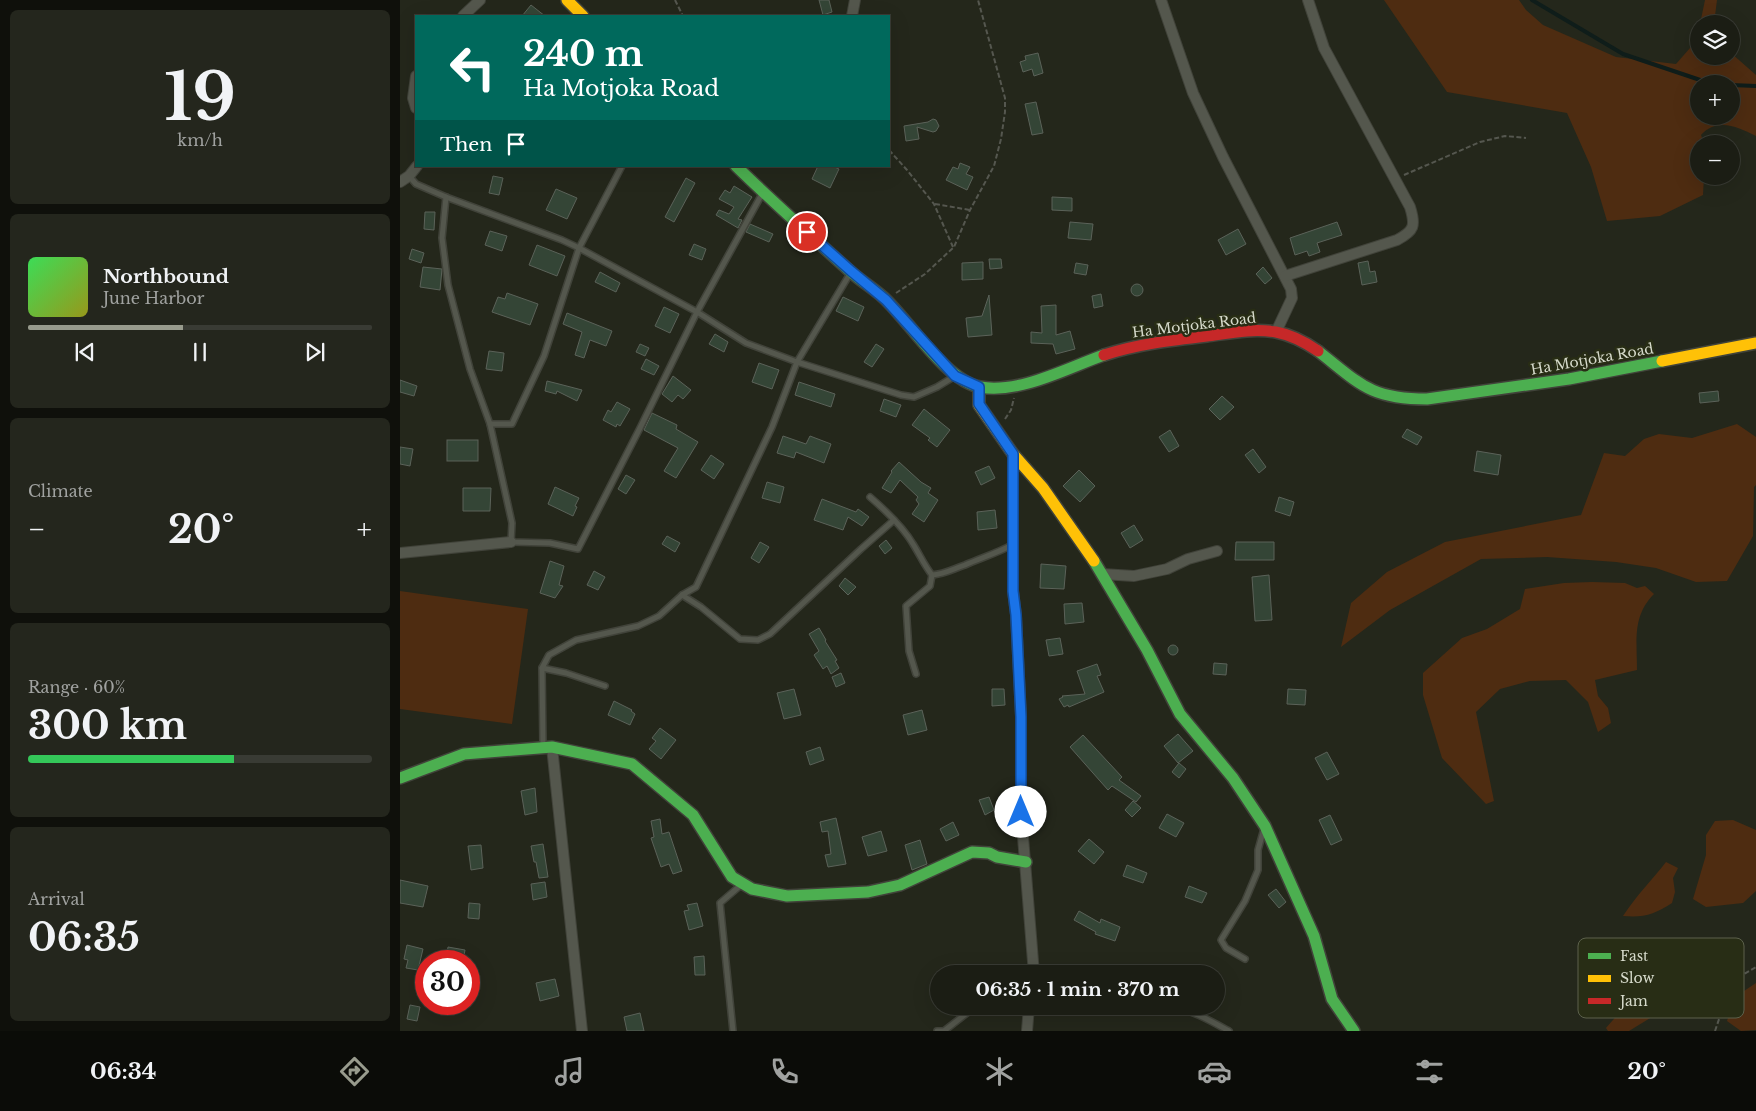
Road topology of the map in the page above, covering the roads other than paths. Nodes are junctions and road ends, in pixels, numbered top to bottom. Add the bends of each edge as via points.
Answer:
1 (480, 0) edge
2 (566, 0) edge
3 (855, 0) edge
4 (1161, 0) edge
5 (1308, 0) edge
6 (464, 15) edge
7 (582, 15) edge
8 (852, 15) edge
9 (415, 83) edge
10 (415, 105) edge
11 (416, 167) edge
12 (621, 167) edge
13 (737, 167) edge
14 (404, 179) edge
15 (763, 192) junction
16 (446, 197) junction
17 (579, 248) junction
18 (851, 271) junction
19 (1285, 276) junction
20 (697, 312) junction
21 (1276, 332) junction
22 (1756, 343) edge
23 (798, 362) junction
24 (955, 376) junction
25 (979, 387) junction
26 (490, 424) junction
27 (1013, 454) junction
28 (870, 497) dead end
29 (894, 520) junction
30 (511, 542) junction
31 (1013, 544) junction
32 (1217, 552) dead end
33 (400, 553) edge
34 (1102, 574) junction
35 (932, 575) junction
36 (682, 595) junction
37 (542, 668) junction
38 (916, 674) dead end
39 (605, 686) dead end
40 (548, 747) junction
41 (400, 778) edge
42 (1265, 826) junction
43 (1026, 862) junction
44 (743, 884) junction
45 (1245, 959) dead end
46 (1033, 965) edge
47 (964, 1015) edge
48 (1028, 1015) edge
49 (1196, 1015) edge
50 (582, 1031) edge
51 (733, 1031) edge
52 (937, 1031) edge
53 (1027, 1031) edge
54 (1230, 1031) edge
55 (1354, 1031) edge

1 - 6 street
2 - 7 street
3 - 8 street
4 - 19 street via 1193,93
5 - 19 street via 1324,48 1414,219 1407,235 1397,240
9 - 10 street
11 - 14 street
12 - 17 lane
13 - 15 street, Ha Motjoka Road
14 - 16 lane
15 - 18 street, Ha Motjoka Road
15 - 20 lane
16 - 17 lane
16 - 26 lane via 442,238 448,285 470,369
17 - 20 lane
17 - 26 lane via 544,356 512,424
18 - 23 lane
18 - 24 street, Ha Motjoka Road via 886,300
19 - 21 street via 1292,298
20 - 23 lane via 746,343
20 - 30 lane via 578,549 550,543
21 - 22 street, Ha Motjoka Road via 1301,340 1369,389 1405,399 1427,399 1569,379
21 - 25 street, Ha Motjoka Road via 1228,333 1146,344 1118,350 1015,385
23 - 24 lane via 914,398
23 - 36 lane via 772,427 696,587
24 - 25 street, Ha Motjoka Road
25 - 27 street via 979,404
26 - 30 lane via 512,523
27 - 31 street
27 - 34 street via 1044,488
28 - 29 lane
29 - 35 lane via 913,543
29 - 36 lane via 770,634 758,640 740,639
30 - 33 street
31 - 35 lane via 944,574
31 - 43 street via 1021,717 1021,812
32 - 34 street via 1134,576
34 - 42 street via 1180,714 1233,778
35 - 38 lane via 930,586 906,606 909,651
36 - 37 lane via 659,616 638,626 576,640 549,654
37 - 39 lane
37 - 40 lane
40 - 41 street via 464,754
40 - 44 street via 632,764 693,815 732,877
40 - 50 street
42 - 45 lane via 1258,850 1258,870 1245,900 1221,940 1226,948
42 - 55 street via 1314,936 1332,999
43 - 44 street via 972,852 900,885 868,892 787,896
43 - 46 street
44 - 51 lane via 720,902
47 - 52 lane via 944,1031
48 - 53 street
49 - 54 lane

